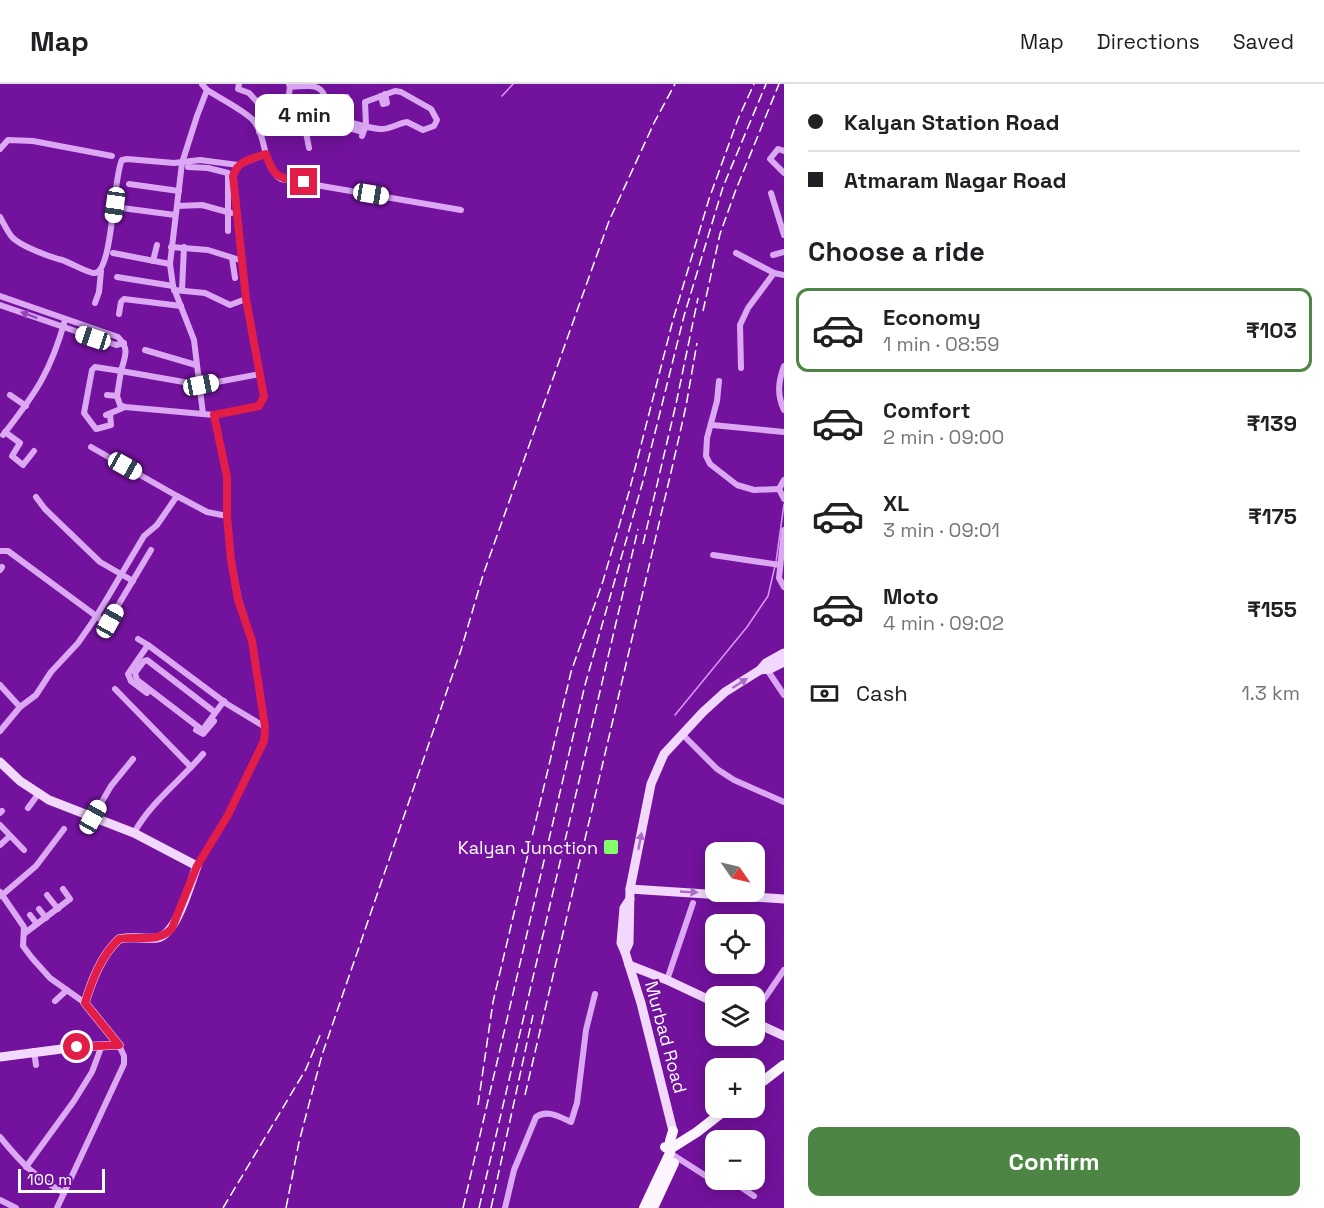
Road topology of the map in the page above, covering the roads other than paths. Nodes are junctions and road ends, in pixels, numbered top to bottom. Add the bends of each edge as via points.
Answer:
1 (202, 84) edge
2 (239, 84) edge
3 (289, 86) edge
4 (207, 90) junction
5 (347, 97) dead end
6 (327, 101) junction
7 (286, 110) junction
8 (328, 119) junction
9 (338, 120) junction
10 (304, 122) junction
11 (288, 124) junction
12 (364, 131) junction
13 (259, 132) junction
14 (309, 148) dead end
15 (0, 149) edge
16 (784, 151) edge
17 (266, 154) junction
18 (122, 160) junction
19 (209, 164) junction
20 (185, 165) junction
21 (238, 165) junction
22 (784, 173) edge
23 (129, 184) dead end
24 (179, 190) junction
25 (771, 193) dead end
26 (177, 206) junction
27 (122, 208) dead end
28 (461, 210) dead end
29 (228, 212) junction
30 (238, 214) junction
31 (175, 215) junction
32 (0, 218) edge
33 (228, 231) dead end
34 (784, 235) edge
35 (157, 245) dead end
36 (184, 247) junction
37 (171, 248) junction
38 (784, 252) edge
39 (736, 253) dead end
40 (113, 254) dead end
41 (774, 255) dead end
42 (232, 258) junction
43 (153, 261) junction
44 (243, 261) junction
45 (170, 264) junction
46 (101, 271) junction
47 (774, 273) junction
48 (784, 275) edge
49 (117, 277) dead end
50 (235, 278) dead end
51 (173, 288) junction
52 (182, 290) junction
53 (0, 296) edge
54 (246, 299) junction
55 (95, 303) dead end
56 (0, 305) edge
57 (181, 306) junction
58 (119, 314) dead end
59 (65, 320) junction
60 (63, 328) junction
61 (95, 330) junction
62 (93, 338) junction
63 (124, 343) junction
64 (145, 350) dead end
65 (196, 365) junction
66 (784, 366) edge
67 (741, 368) dead end
68 (120, 371) junction
69 (260, 374) junction
70 (719, 381) dead end
71 (201, 385) junction
72 (10, 395) dead end
73 (26, 406) junction
74 (125, 407) junction
75 (784, 410) edge
76 (203, 414) junction
77 (214, 415) junction
78 (712, 425) junction
79 (784, 432) edge
80 (91, 447) dead end
81 (34, 452) dead end
82 (784, 480) edge
83 (782, 494) edge
84 (177, 496) junction
85 (36, 497) dead end
86 (227, 516) junction
87 (784, 530) edge
88 (151, 550) dead end
89 (0, 551) edge
90 (713, 555) dead end
91 (780, 565) junction
92 (121, 574) junction
93 (133, 581) junction
94 (784, 587) edge
95 (96, 617) junction
96 (138, 639) dead end
97 (148, 645) junction
98 (784, 653) edge
99 (784, 662) edge
100 (764, 668) junction
101 (0, 685) edge
102 (115, 689) dead end
103 (784, 695) edge
104 (225, 703) junction
105 (20, 707) junction
106 (212, 710) dead end
107 (265, 727) junction
108 (0, 731) edge
109 (682, 734) junction
110 (203, 754) dead end
111 (133, 759) dead end
112 (0, 762) edge
113 (191, 767) junction
114 (39, 793) junction
115 (784, 802) edge
116 (28, 808) dead end
117 (93, 817) junction
118 (0, 825) edge
119 (64, 829) dead end
120 (134, 833) junction
121 (10, 836) junction
122 (0, 845) edge
123 (24, 850) dead end
124 (197, 866) junction
125 (63, 889) dead end
126 (1, 894) edge
127 (630, 894) junction
128 (47, 895) dead end
129 (784, 899) edge
130 (693, 903) dead end
131 (39, 909) dead end
132 (56, 910) junction
133 (30, 915) dead end
134 (46, 918) junction
135 (60, 919) dead end
136 (37, 924) junction
137 (25, 933) junction
138 (629, 965) junction
139 (784, 970) edge
140 (667, 980) junction
141 (67, 990) junction
142 (595, 994) dead end
143 (705, 998) edge
144 (765, 998) edge
145 (55, 1001) dead end
146 (85, 1003) junction
147 (765, 1027) edge
148 (784, 1036) edge
149 (102, 1045) junction
150 (119, 1045) junction
151 (34, 1052) junction
152 (0, 1057) edge
153 (784, 1058) edge
154 (36, 1065) dead end
155 (784, 1065) edge
156 (767, 1075) joint
157 (711, 1118) edge
158 (0, 1137) edge
159 (672, 1145) junction
160 (26, 1167) junction
161 (705, 1175) edge
162 (745, 1190) edge
163 (64, 1193) junction
164 (754, 1196) dead end
165 (0, 1200) edge
166 (16, 1208) edge
167 (57, 1208) edge
168 (505, 1208) edge
169 (644, 1208) edge
170 (653, 1208) edge

1 - 4 street
2 - 7 street via 238,90 249,93 260,105
3 - 6 street via 317,87 325,93
3 - 7 street
4 - 13 street via 251,119
4 - 20 street via 196,116
5 - 6 street
6 - 8 street
7 - 11 street
8 - 9 street
8 - 10 street
9 - 12 street
9 - 12 street via 339,130
10 - 11 street
10 - 14 street
11 - 13 street
12 - 12 street via 365,102 398,91 432,111 436,123 423,130 405,121
13 - 17 street
15 - 18 street via 8,140 33,141
16 - 22 street via 778,149 770,159
17 - 21 street
17 - 28 street via 271,169 281,178
18 - 20 street
18 - 46 street
19 - 20 street via 200,160
19 - 21 street
19 - 29 street via 228,175
20 - 24 street
21 - 30 street via 233,176
23 - 24 street
24 - 26 street
25 - 34 street
26 - 29 street via 202,205
26 - 31 street
27 - 31 street
29 - 30 street
29 - 33 street
30 - 44 street
31 - 37 street
32 - 46 street via 22,244 92,273
35 - 43 street
36 - 37 street
36 - 42 street
36 - 52 street
37 - 45 street
38 - 41 street
39 - 47 street
40 - 43 street
42 - 44 street
42 - 50 street
43 - 45 street
44 - 54 street
45 - 51 street
46 - 55 street
47 - 48 street
47 - 67 street via 740,325
49 - 51 street
51 - 52 street
51 - 57 street
52 - 54 street via 205,294 230,306
53 - 59 street
54 - 69 street
60 -> 56 street
57 - 58 street via 124,299
57 - 65 street via 194,340
59 - 60 street
59 - 61 street
60 - 62 street
60 - 73 street via 45,377
61 - 62 street
61 - 63 street via 118,337
62 - 63 street via 116,345
63 - 68 street
64 - 65 street
65 - 71 street
66 - 75 street via 779,386
68 - 71 street
68 - 74 street via 112,396
68 - 74 street via 93,368 83,409 95,429 111,425 108,414
69 - 71 street
69 - 77 street via 264,397 259,406
70 - 78 street
71 - 76 street
72 - 73 street
73 - 81 street via 4,433 20,443 12,456 23,465
74 - 76 street
76 - 77 street
77 - 86 street via 227,477
78 - 79 street
78 - 83 street via 706,456 710,464 736,485
80 - 84 street
82 - 83 street
84 - 86 street via 207,512
84 - 92 street via 157,525 144,536
85 - 92 street via 100,562
86 - 107 street via 238,600 252,641
87 - 91 street
88 - 93 street
89 - 95 street via 8,551
90 - 91 street
91 - 94 street via 779,578
92 - 93 street
92 - 95 street
93 - 95 street via 108,623
95 - 105 street via 36,695
96 - 97 street
97 - 104 street
97 - 104 street via 130,671 129,679 191,727 205,733
98 - 100 street, Murbad Road
99 - 100 street, Murbad Road
100 - 103 street
109 -> 100 street, Murbad Road via 725,692
101 - 105 street
102 - 113 street
104 - 106 street via 201,729 137,680 135,672 147,660
104 - 107 street
105 - 108 street
107 - 124 street via 264,741 228,815
109 - 115 street via 717,769
127 -> 109 street, Murbad Road via 651,784 664,754
110 - 113 street
111 - 117 street
112 - 114 street
113 - 120 street via 143,816
114 - 116 street
114 - 117 street
117 - 120 street
118 - 121 street
119 - 126 street via 36,866
120 - 124 street
121 - 122 street
121 - 123 street
124 - 146 street via 172,928 159,938 119,939 92,978
125 - 132 street via 71,898
126 - 137 street
127 -> 129 street
127 - 138 street, Murbad Road via 624,908 621,943
128 - 132 street
130 - 140 street
131 - 134 street
132 - 134 street
132 - 135 street
133 - 136 street
134 - 136 street
136 - 137 street
137 - 141 street via 23,946 50,978
138 - 140 street
138 - 159 street, Murbad Road
139 - 144 street
140 - 143 street
141 - 145 street
141 - 146 street
142 - 168 street via 571,1122 549,1113 536,1117 514,1170
146 - 150 street
147 - 148 street
149 - 150 street
149 - 151 street
149 - 160 street via 92,1072 74,1101
150 - 163 street via 124,1064
151 - 152 street
151 - 154 street
153 - 156 main road
155 - 156 main road
157 - 159 main road
158 - 160 street
159 - 161 street
159 - 169 main road
159 - 170 main road
160 - 163 street
162 - 164 street
163 - 167 street
165 - 166 street

